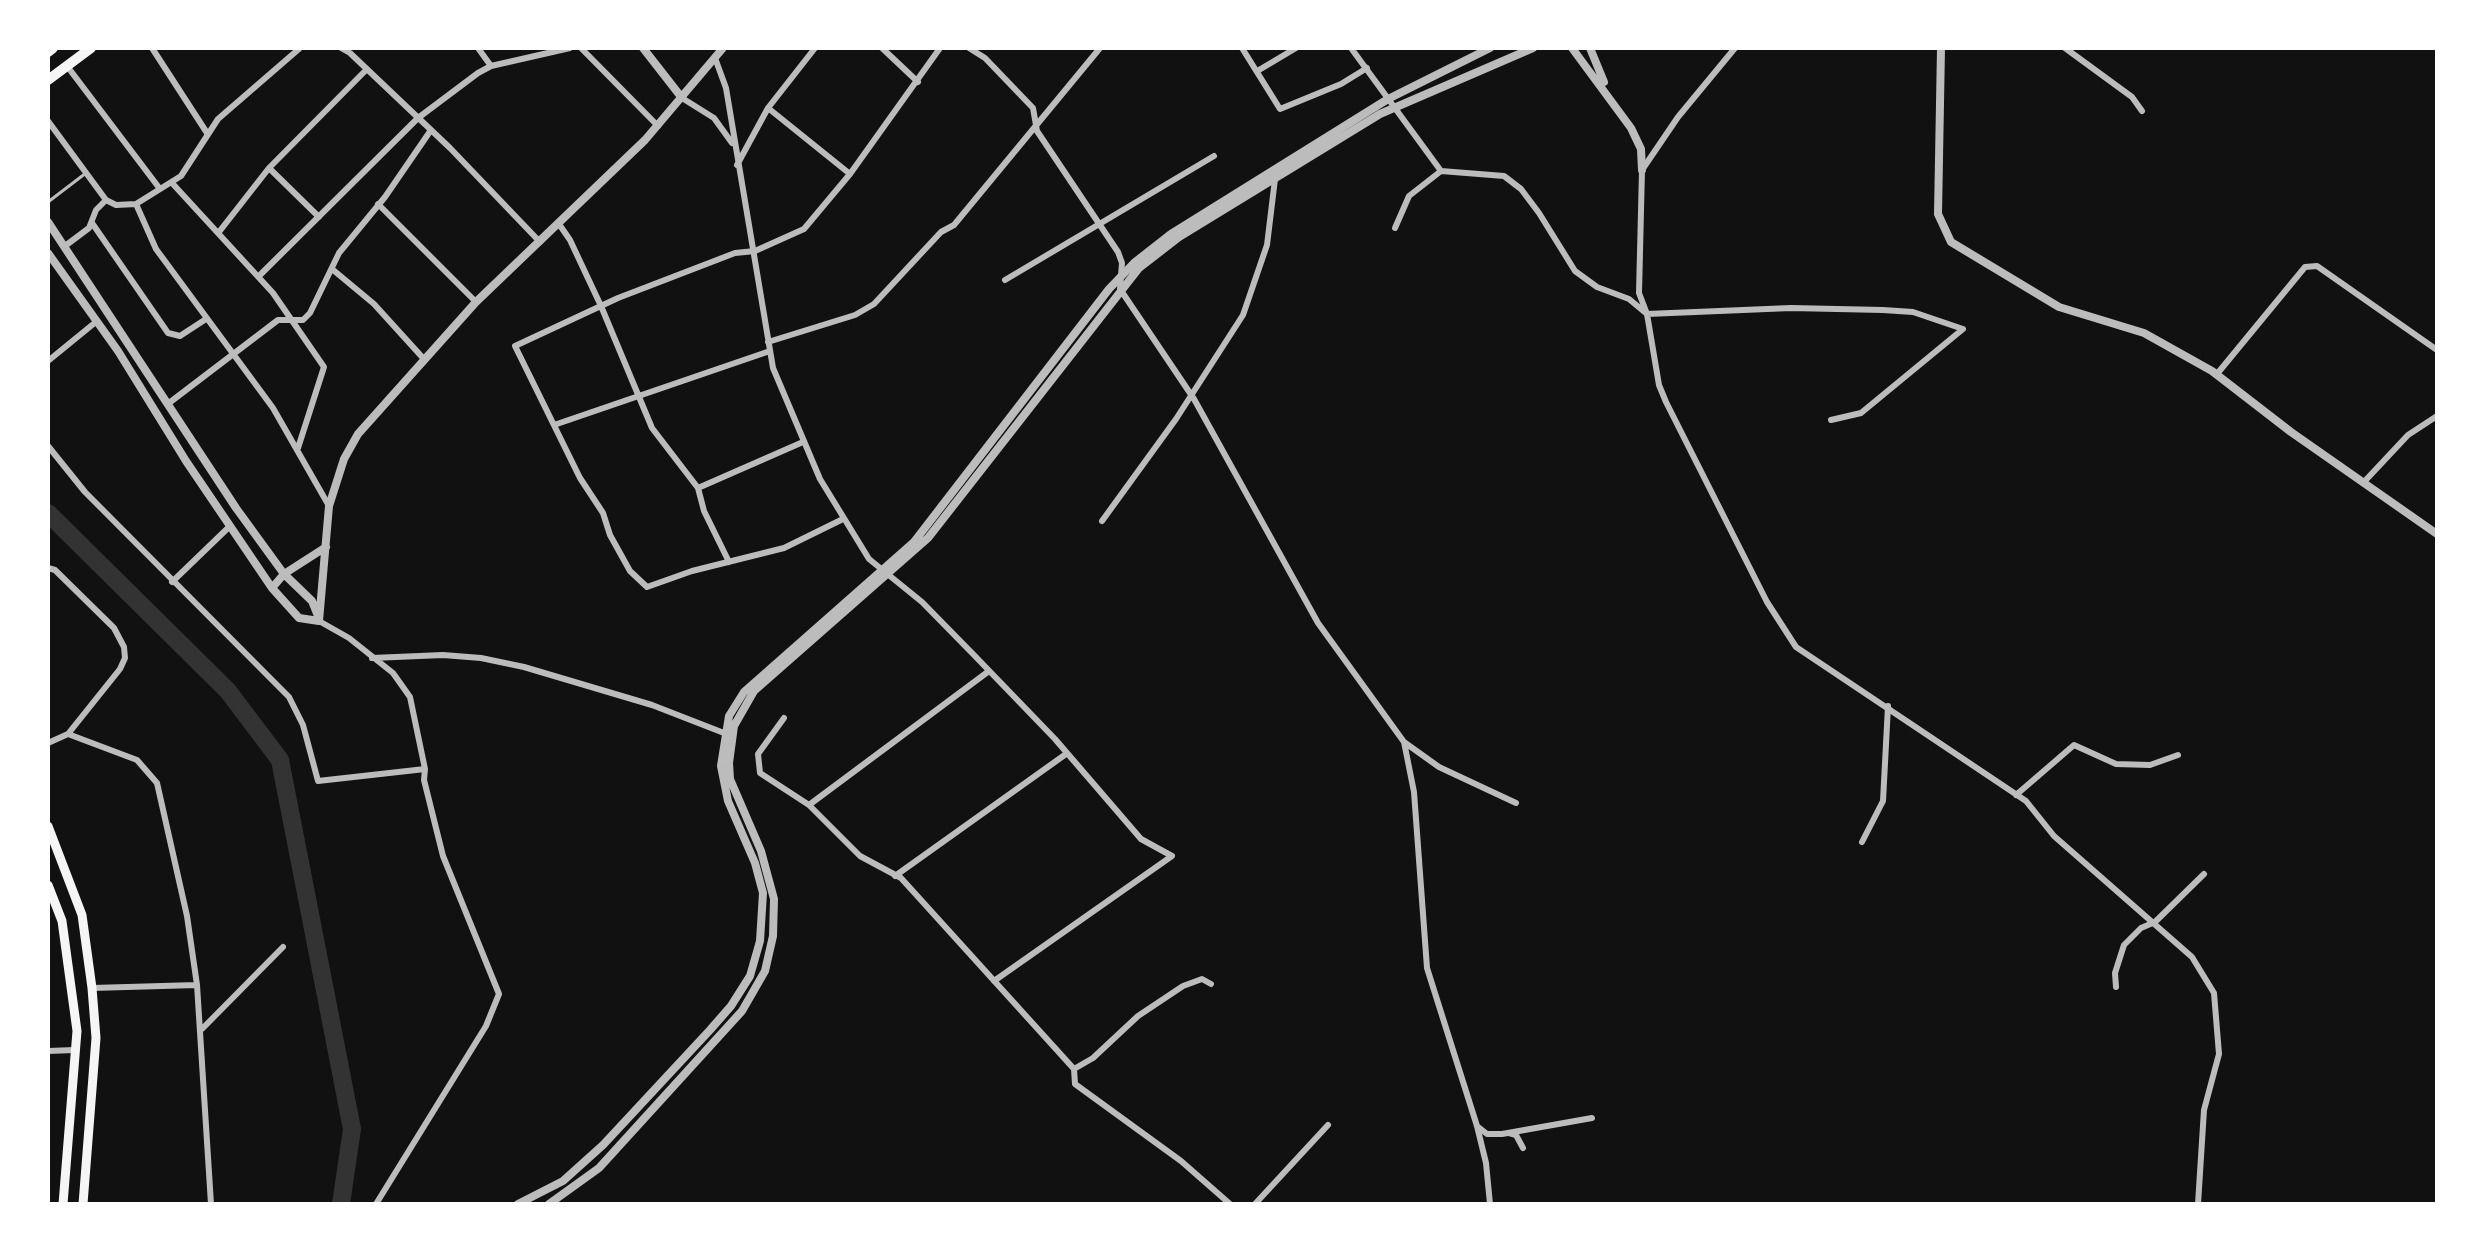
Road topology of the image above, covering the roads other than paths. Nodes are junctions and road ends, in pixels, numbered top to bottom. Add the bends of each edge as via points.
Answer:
1 (53, 48) edge
2 (91, 48) edge
3 (152, 48) edge
4 (300, 48) edge
5 (341, 48) edge
6 (478, 48) edge
7 (570, 48) edge
8 (581, 48) edge
9 (643, 48) edge
10 (723, 48) edge
11 (882, 48) edge
12 (940, 48) edge
13 (969, 48) edge
14 (1100, 48) edge
15 (1242, 48) edge
16 (1296, 48) edge
17 (1351, 48) edge
18 (1490, 48) edge
19 (1533, 48) edge
20 (1572, 48) edge
21 (1590, 48) edge
22 (1735, 48) edge
23 (1941, 48) edge
24 (2065, 48) edge
25 (810, 49) edge
26 (48, 52) edge
27 (715, 58) junction
28 (67, 66) junction
29 (491, 66) junction
30 (1367, 68) junction
31 (367, 69) junction
32 (1259, 70) junction
33 (48, 80) edge
34 (918, 82) junction
35 (1609, 94) junction
36 (682, 98) junction
37 (1388, 99) junction
38 (768, 108) junction
39 (1397, 109) junction
40 (2142, 111) dead end
41 (418, 118) junction
42 (48, 121) edge
43 (1037, 123) junction
44 (658, 126) junction
45 (431, 130) junction
46 (207, 133) junction
47 (734, 146) junction
48 (1214, 156) dead end
49 (737, 165) junction
50 (269, 168) junction
51 (1642, 170) junction
52 (1441, 171) junction
53 (86, 173) junction
54 (850, 174) junction
55 (1275, 179) junction
56 (172, 183) junction
57 (160, 189) junction
58 (106, 200) junction
59 (48, 202) edge
60 (136, 204) junction
61 (378, 204) junction
62 (319, 217) junction
63 (48, 222) edge
64 (92, 223) junction
65 (559, 224) junction
66 (1099, 224) junction
67 (1395, 228) dead end
68 (219, 232) junction
69 (540, 242) junction
70 (65, 246) junction
71 (755, 251) junction
72 (48, 253) edge
73 (332, 269) junction
74 (259, 276) junction
75 (1121, 276) junction
76 (1005, 280) dead end
77 (1120, 289) junction
78 (476, 302) junction
79 (601, 306) junction
80 (1647, 314) junction
81 (206, 319) junction
82 (97, 321) junction
83 (294, 321) junction
84 (768, 342) junction
85 (2437, 350) edge
86 (770, 351) junction
87 (233, 354) junction
88 (423, 358) junction
89 (48, 361) edge
90 (2217, 374) junction
91 (1191, 395) junction
92 (636, 397) junction
93 (169, 403) junction
94 (2437, 416) edge
95 (1831, 420) dead end
96 (554, 425) junction
97 (803, 442) junction
98 (48, 446) edge
99 (298, 448) junction
100 (2363, 483) junction
101 (698, 488) junction
102 (329, 506) junction
103 (843, 519) junction
104 (1102, 521) dead end
105 (229, 527) junction
106 (2437, 534) edge
107 (326, 547) junction
108 (729, 562) junction
109 (48, 568) edge
110 (886, 573) junction
111 (284, 574) junction
112 (172, 582) junction
113 (272, 588) junction
114 (319, 621) junction
115 (372, 658) junction
116 (989, 671) junction
117 (1888, 706) junction
118 (784, 718) dead end
119 (724, 733) junction
120 (68, 734) junction
121 (1404, 742) junction
122 (48, 743) edge
123 (1066, 754) junction
124 (2178, 755) dead end
125 (425, 769) junction
126 (2016, 795) junction
127 (1516, 803) dead end
128 (809, 805) junction
129 (48, 826) edge
130 (1862, 842) dead end
131 (2204, 874) dead end
132 (895, 876) junction
133 (48, 885) edge
134 (51, 904) edge
135 (2155, 922) junction
136 (283, 947) dead end
137 (994, 981) junction
138 (1211, 984) dead end
139 (197, 985) junction
140 (2116, 987) dead end
141 (92, 988) junction
142 (202, 1029) junction
143 (75, 1050) junction
144 (48, 1051) edge
145 (1074, 1069) junction
146 (1592, 1118) dead end
147 (1328, 1125) dead end
148 (1477, 1126) junction
149 (1509, 1133) junction
150 (1523, 1148) dead end
151 (63, 1204) edge
152 (83, 1204) edge
153 (211, 1204) edge
154 (376, 1204) edge
155 (518, 1204) edge
156 (549, 1204) edge
157 (1230, 1204) edge
158 (1255, 1204) edge
159 (1490, 1204) edge
160 (2198, 1204) edge

1 - 26 highway
2 - 28 highway
3 - 46 street
4 - 46 street
5 - 31 street
6 - 29 street
7 - 29 street
8 - 44 street
9 - 36 street
10 - 27 street
11 - 34 street
12 - 34 street
13 - 43 street via 1027,98
14 - 43 street
15 - 32 street
16 - 32 street
17 - 30 street
18 - 37 street
19 - 39 street
20 - 35 street
21 - 35 street
22 - 51 street
23 - 90 street via 1938,214 1951,242 2059,307 2144,333
24 - 40 street via 2132,97
25 - 38 street
27 - 36 street
27 - 47 street via 726,88
28 - 33 highway
28 - 57 street
29 - 41 street
30 - 32 street via 1280,109
30 - 37 street
31 - 41 street
31 - 50 street
34 - 54 street
35 - 51 street via 1638,141
36 - 44 street
36 - 47 street via 714,118
37 - 39 street
37 - 75 street via 1171,234
38 - 49 street
38 - 54 street
39 - 52 street
39 - 55 street via 1380,114
41 - 45 street
41 - 62 street
42 - 53 street
43 - 66 street via 1037,131
43 - 84 street via 954,225 941,232 874,304
44 - 65 street
45 - 61 street
45 - 69 street
46 - 56 street
47 - 49 street
48 - 66 street
49 - 71 street
50 - 62 street
50 - 68 street
51 - 80 street via 1637,281
52 - 67 street via 1409,196
52 - 80 street via 1504,176 1521,189 1575,271
53 - 58 street
53 - 59 lane
54 - 71 street via 804,229
55 - 77 street via 1179,237
55 - 91 street via 1267,245 1253,291
56 - 57 street
56 - 68 street
57 - 60 street
58 - 60 street
58 - 64 street
60 - 81 street via 156,249
61 - 73 street
61 - 78 street
62 - 74 street
63 - 70 street
64 - 70 street
64 - 81 street via 168,333 180,336
65 - 69 street
65 - 79 street
66 - 75 street via 1118,252
66 - 76 street
68 - 74 street
69 - 78 street
70 - 93 street
71 - 79 street via 735,253
71 - 84 street
72 - 82 street
73 - 83 street via 310,313
73 - 88 street via 374,304
74 - 83 street
75 - 77 street
75 - 110 street
77 - 91 street
77 - 110 street via 940,524
78 - 88 street
79 - 92 street
79 - 96 street via 515,346
80 - 95 street via 1883,310 1913,312 1963,329 1861,413
80 - 117 street via 1666,402 1767,602 1796,647
81 - 87 street
82 - 89 street
82 - 105 street
83 - 87 street via 278,320
83 - 99 street via 324,367
84 - 86 street
85 - 90 street via 2317,266 2305,267
86 - 92 street
86 - 97 street
87 - 93 street
87 - 99 street
88 - 102 street via 358,434
90 - 100 street
91 - 104 street
91 - 121 street via 1318,623
92 - 96 street
92 - 101 street via 652,428
93 - 111 street
94 - 100 street via 2408,435
96 - 108 street via 623,558 647,587
97 - 101 street
97 - 103 street
98 - 112 street
99 - 102 street
100 - 106 street
101 - 108 street
102 - 107 street
103 - 108 street via 784,548
103 - 110 street via 869,559
105 - 112 street
105 - 113 street
107 - 111 street
107 - 114 street
109 - 120 street via 114,628 124,647 120,669
110 - 116 street
110 - 119 street via 751,684 734,706
110 - 156 street via 754,691 734,726 730,779 761,851 774,899 769,957 758,985 742,1011 599,1168
111 - 113 street
111 - 114 street via 312,601
112 - 125 street via 296,707 318,781
113 - 114 street via 299,618
114 - 115 street
115 - 119 street via 443,655 524,667 652,705
115 - 125 street via 393,673 410,697
116 - 123 street
116 - 128 street
117 - 126 street
117 - 130 street via 1883,801
118 - 128 street via 763,745 757,764 760,773
119 - 155 street via 722,782 763,893 760,941 750,976 724,1014 603,1145 563,1181
120 - 122 street
120 - 139 street via 137,760 157,783
121 - 127 street via 1439,767
121 - 148 street via 1414,792 1427,968
123 - 132 street
123 - 137 street via 1141,839 1172,856
124 - 126 street via 2150,765 2116,764 2074,745
125 - 154 street via 443,856 499,994 486,1026
126 - 135 street via 2054,836
128 - 132 street via 860,856
129 - 141 main road via 82,915
131 - 135 street
132 - 137 street
133 - 134 main road
134 - 143 main road via 62,921
135 - 140 street via 2124,945
135 - 160 street via 2192,957 2214,993 2219,1054 2204,1110
136 - 142 street
137 - 145 street
138 - 145 street via 1202,979 1183,986
139 - 141 street
139 - 142 street
141 - 152 main road via 96,1038
142 - 153 street
143 - 144 street
143 - 151 main road
145 - 157 street via 1075,1084 1084,1093 1181,1161
146 - 149 street
147 - 158 street
148 - 149 street via 1487,1134
148 - 159 street
149 - 150 street

